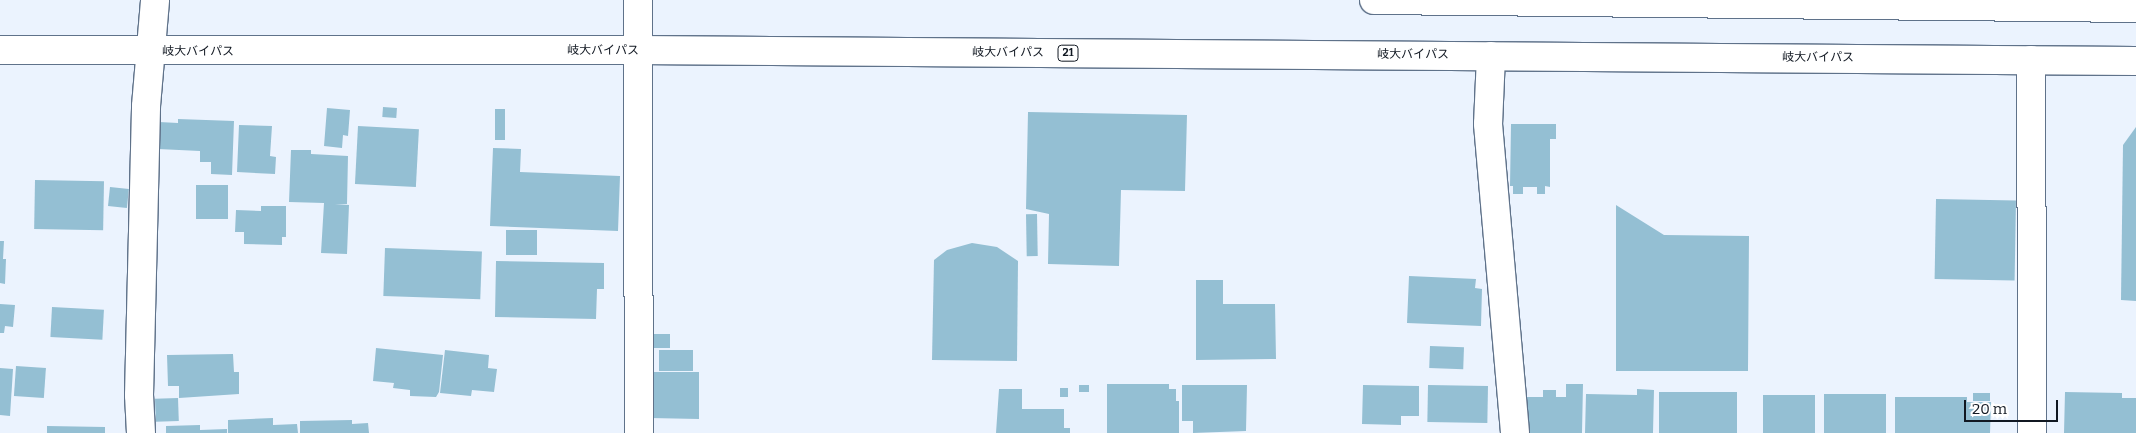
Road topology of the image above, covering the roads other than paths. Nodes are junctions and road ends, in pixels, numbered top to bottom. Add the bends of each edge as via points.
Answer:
1 (155, 0) edge
2 (638, 0) edge
3 (1374, 0) edge
4 (1481, 1) edge
5 (2034, 4) edge
6 (2136, 8) edge
7 (0, 50) edge
8 (638, 50) junction
9 (150, 52) junction
10 (1491, 56) junction
11 (2031, 60) junction
12 (2136, 61) edge
13 (141, 433) edge
14 (639, 433) edge
15 (1515, 433) edge
16 (2032, 433) edge

1 - 9 main road
2 - 8 main road
3 - 4 main road
4 - 5 main road
5 - 6 main road
7 - 9 main road, 岐大バイパス / 21
8 - 9 main road, 岐大バイパス / 21
8 - 10 main road, 岐大バイパス / 21
8 - 14 main road
9 - 13 main road via 139,395
10 - 11 main road, 岐大バイパス / 21
10 - 15 main road via 1488,124
11 - 12 main road, 岐大バイパス / 21
11 - 16 main road

